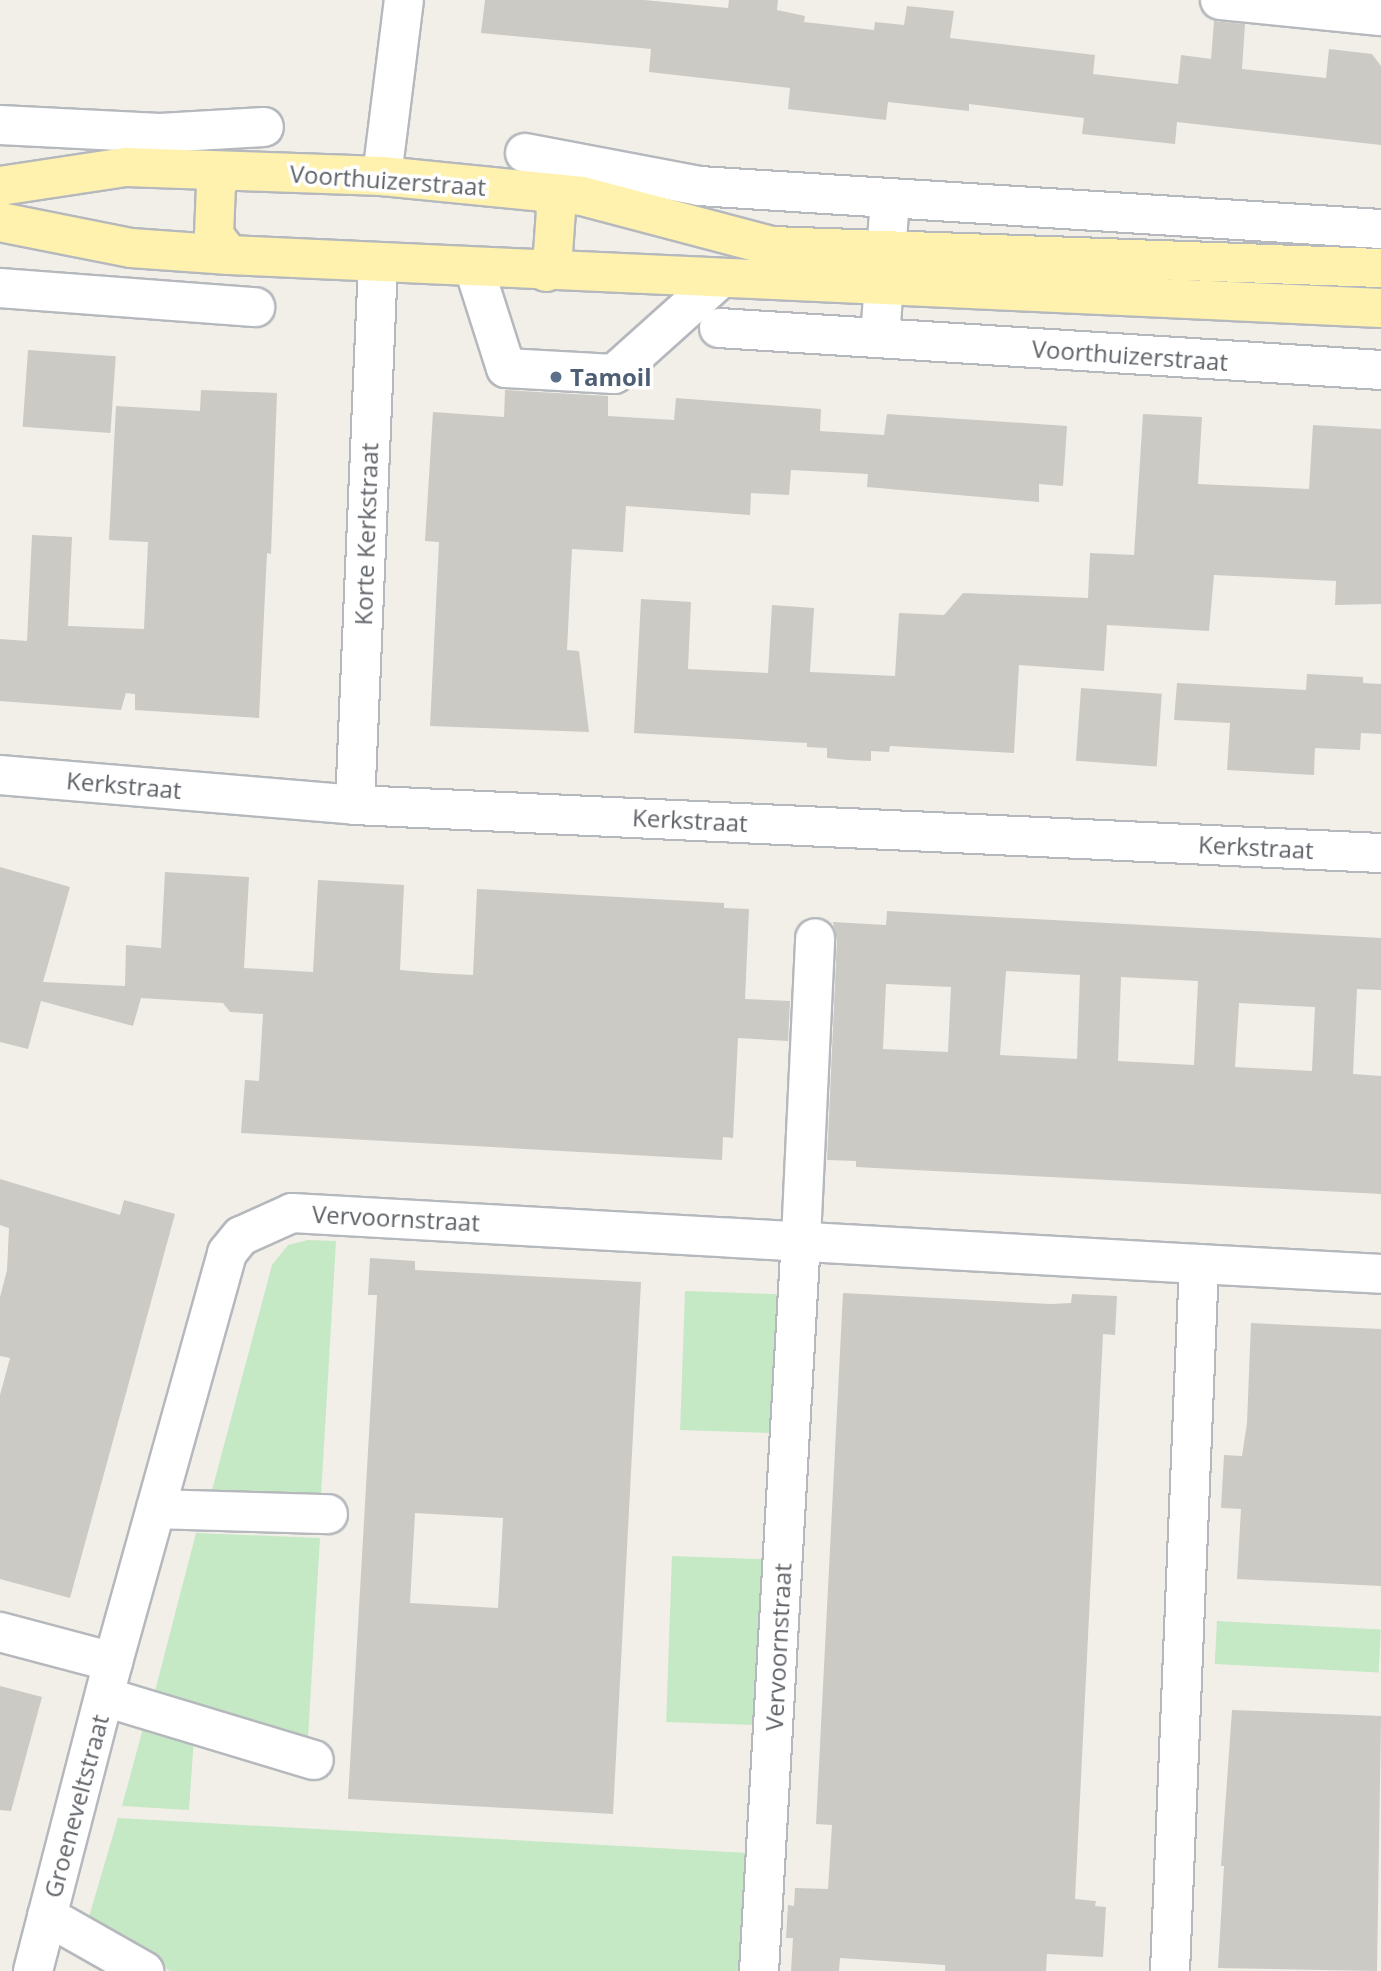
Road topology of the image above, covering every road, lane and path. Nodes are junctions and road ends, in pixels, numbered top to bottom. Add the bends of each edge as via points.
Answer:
1 (404, 0) edge
2 (1220, 0) edge
3 (1332, 6) edge
4 (1381, 16) edge
5 (0, 125) edge
6 (264, 127) dead end
7 (525, 153) dead end
8 (225, 172) junction
9 (382, 176) junction
10 (0, 186) edge
11 (551, 193) junction
12 (890, 200) junction
13 (0, 222) edge
14 (1381, 229) edge
15 (229, 255) junction
16 (378, 264) junction
17 (474, 268) junction
18 (885, 268) junction
19 (1381, 268) edge
20 (546, 272) junction
21 (720, 279) junction
22 (0, 288) edge
23 (255, 307) dead end
24 (1381, 308) edge
25 (719, 328) dead end
26 (880, 338) junction
27 (1381, 370) edge
28 (0, 775) edge
29 (355, 804) junction
30 (1381, 853) edge
31 (815, 938) dead end
32 (801, 1239) junction
33 (1199, 1264) junction
34 (1381, 1274) edge
35 (156, 1509) junction
36 (328, 1514) dead end
37 (0, 1632) edge
38 (109, 1679) junction
39 (314, 1760) dead end
40 (47, 1916) junction
41 (33, 1971) edge
42 (144, 1971) edge
43 (759, 1971) edge
44 (1170, 1971) edge

1 - 9 street
2 - 3 street
3 - 4 street
5 - 6 street via 160,133
7 - 12 street via 699,186
8 - 9 main road, Voorthuizerstraat
8 - 10 main road, Voorthuizerstraat via 126,166
8 - 15 main road via 216,186 214,235
9 - 11 main road, Voorthuizerstraat
11 - 18 main road, Voorthuizerstraat via 582,195 771,246
11 - 20 main road via 556,210 553,253
12 - 14 street
12 - 18 street
13 - 15 main road, Voorthuizerstraat via 131,248
15 - 16 main road, Voorthuizerstraat
16 - 17 main road, Voorthuizerstraat
16 - 29 street, Korte Kerkstraat
17 - 20 main road, Voorthuizerstraat
17 - 21 street via 506,368 614,374
18 - 19 main road, Voorthuizerstraat
18 - 21 main road, Voorthuizerstraat
18 - 24 main road, Voorthuizerstraat
18 - 26 street
20 - 21 main road, Voorthuizerstraat
22 - 23 street
25 - 26 street, Voorthuizerstraat
26 - 27 street, Voorthuizerstraat
28 - 29 street, Kerkstraat
29 - 30 street, Kerkstraat
31 - 32 street, Vervoornstraat
32 - 33 street, Vervoornstraat
32 - 35 street, Vervoornstraat via 292,1213 242,1236 226,1252
32 - 43 street, Vervoornstraat
33 - 34 street, Vervoornstraat
33 - 44 street
35 - 36 street
35 - 38 street, Vervoornstraat
37 - 38 street
38 - 39 street, Groeneveltstraat
38 - 40 street, Groeneveltstraat
40 - 41 street, Groeneveltstraat
40 - 42 street, Groeneveltstraat

